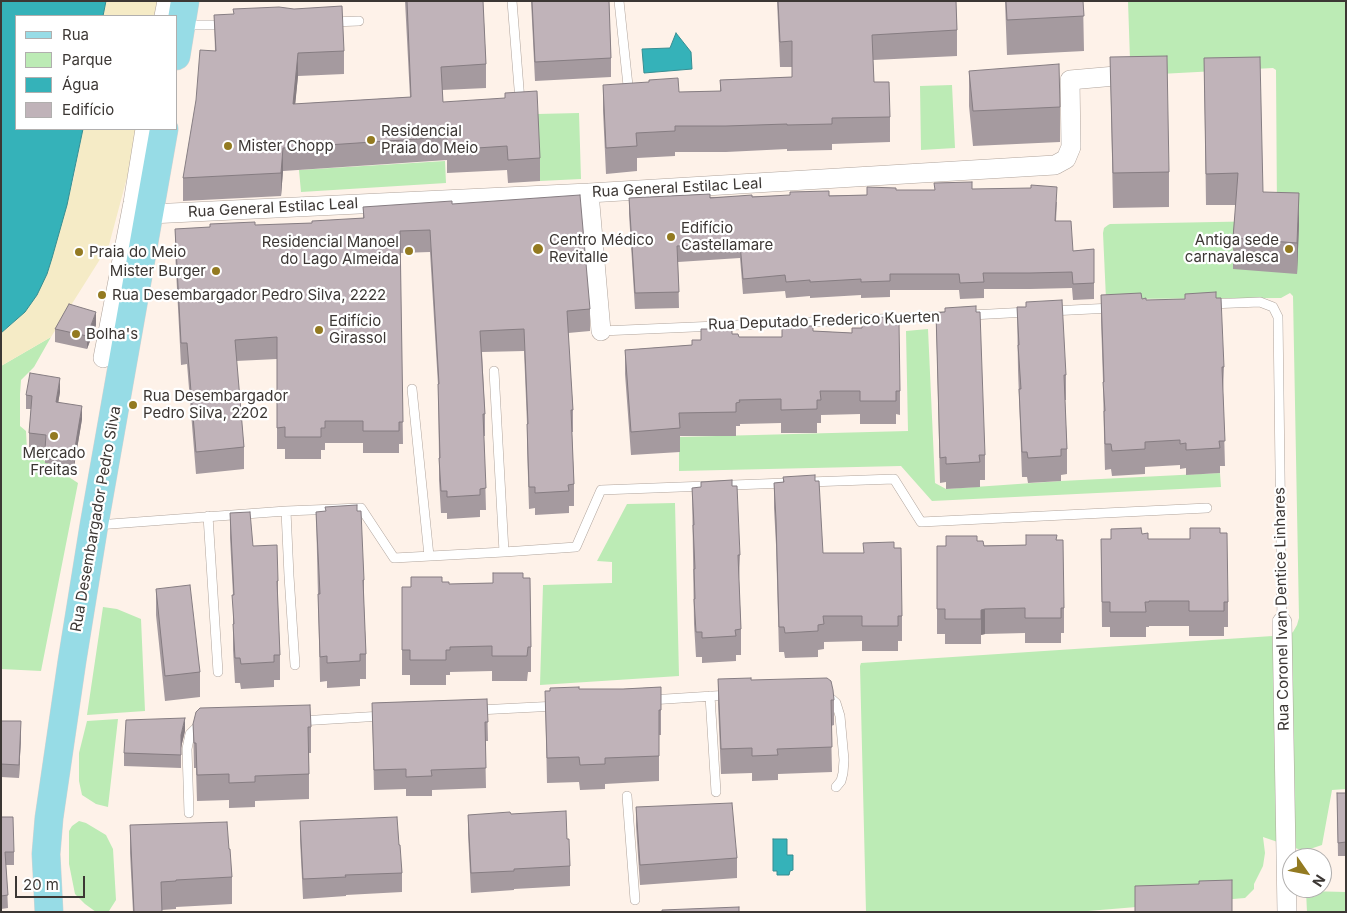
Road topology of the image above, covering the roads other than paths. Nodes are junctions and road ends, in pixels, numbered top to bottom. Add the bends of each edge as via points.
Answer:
1 (167, 1) edge
2 (512, 1) edge
3 (620, 1) edge
4 (177, 14) edge
5 (359, 21) dead end
6 (319, 22) edge
7 (236, 25) edge
8 (1127, 75) edge
9 (629, 96) edge
10 (520, 101) edge
11 (145, 130) edge
12 (164, 130) edge
13 (589, 194) junction
14 (150, 214) junction
15 (1200, 305) edge
16 (1120, 308) edge
17 (601, 331) joint
18 (103, 358) dead end
19 (494, 370) dead end
20 (412, 389) dead end
21 (1207, 508) dead end
22 (286, 511) junction
23 (208, 516) junction
24 (94, 525) junction
25 (504, 552) junction
26 (429, 556) junction
27 (1282, 622) joint
28 (295, 665) dead end
29 (218, 672) dead end
30 (819, 693) edge
31 (737, 695) edge
32 (710, 696) junction
33 (640, 700) edge
34 (571, 705) edge
35 (472, 711) edge
36 (392, 716) edge
37 (292, 722) edge
38 (213, 726) edge
39 (836, 787) dead end
40 (716, 792) dead end
41 (627, 796) dead end
42 (189, 813) dead end
43 (635, 900) dead end
44 (49, 912) edge
45 (1287, 912) edge

1 - 4 street
2 - 10 lane
3 - 9 lane
4 - 7 lane
5 - 6 lane
8 - 13 street, Rua General Estilac Leal via 1070,80 1071,148 1066,159 1055,165
11 - 18 street
12 - 14 main road, Rua Desembargador Pedro Silva
13 - 14 street, Rua General Estilac Leal
13 - 17 street, Rua Deputado Frederico Kuerten
14 - 24 main road, Rua Desembargador Pedro Silva
15 - 27 lane, Rua Coronel Ivan Dentice Linhares via 1260,302 1273,307 1278,317
16 - 17 lane, Rua Deputado Frederico Kuerten
19 - 25 lane
20 - 26 lane
21 - 25 lane via 921,522 894,479 601,490 576,547
22 - 23 lane
22 - 26 lane via 361,508 394,558
22 - 28 lane
23 - 24 lane
23 - 29 lane
24 - 44 main road, Rua Desembargador Pedro Silva via 49,818 46,854
25 - 26 lane
27 - 45 street, Rua Coronel Ivan Dentice Linhares
30 - 39 lane via 836,703 840,716 844,760 841,781
31 - 32 lane
32 - 33 lane
32 - 40 lane
34 - 35 lane
36 - 37 lane
38 - 42 lane via 197,727 190,734 187,749
41 - 43 lane

